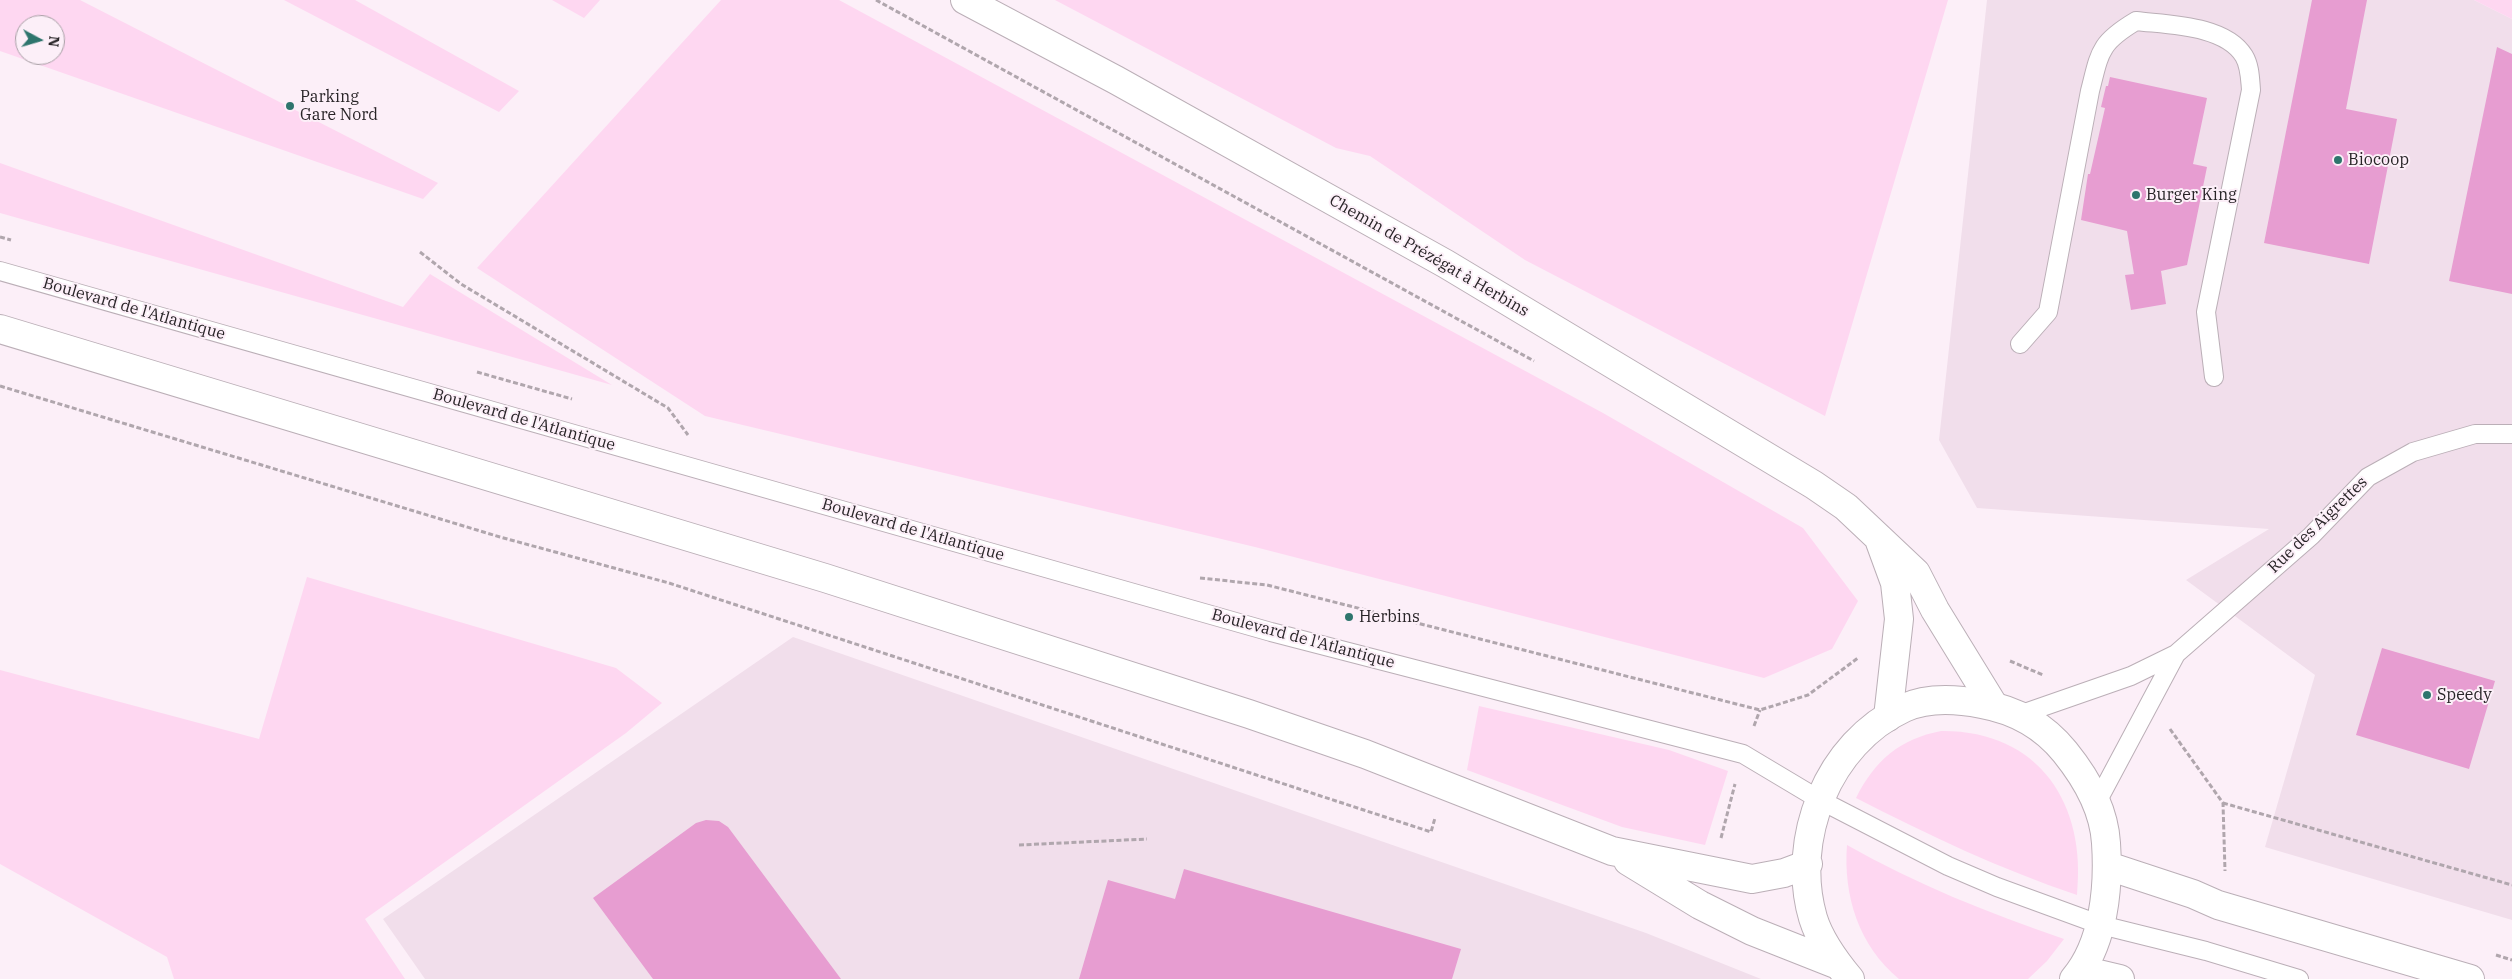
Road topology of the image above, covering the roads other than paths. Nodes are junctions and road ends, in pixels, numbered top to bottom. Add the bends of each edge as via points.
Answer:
1 (965, 0) edge
2 (0, 271) edge
3 (0, 329) edge
4 (2020, 344) dead end
5 (2214, 377) dead end
6 (2512, 434) edge
7 (1878, 536) junction
8 (2176, 654) junction
9 (2006, 710) junction
10 (1888, 717) junction
11 (1820, 800) junction
12 (2097, 802) junction
13 (1612, 851) junction
14 (1808, 864) junction
15 (2108, 866) junction
16 (2101, 925) junction
17 (1844, 972) edge
18 (2078, 975) edge
19 (2120, 979) edge
20 (2299, 979) edge
21 (2470, 979) edge

1 - 7 main road, Chemin de Prézégat à Herbins via 1116,80 1446,264 1814,485 1846,507
2 - 11 lane, Boulevard de l'Atlantique via 1271,632 1743,754
3 - 13 main road via 825,578 1240,711 1365,754
4 - 5 lane via 2048,312 2090,91 2107,42 2136,21 2198,30 2218,34 2238,49 2250,72 2251,90 2206,312
6 - 8 lane, Rue des Aigrettes via 2475,434 2413,452 2368,476 2311,536
7 - 9 main road, Chemin de Prézégat à Herbins via 1916,573 1935,610
7 - 10 main road, Chemin de Prézégat à Herbins via 1895,584 1899,619
8 - 9 lane, Rue des Aigrettes via 2131,676
8 - 12 lane, Rue des Aigrettes
9 - 10 main road via 1962,700 1932,701 1906,707
9 - 12 main road via 2043,730 2059,745 2077,767
10 - 11 main road via 1850,748 1832,772
11 - 14 main road via 1808,842
11 - 16 lane, Boulevard de l'Atlantique via 1948,866
12 - 15 main road via 2106,836
13 - 14 main road via 1752,879
13 - 17 main road via 1700,905
14 - 17 main road via 1813,918 1822,940
15 - 16 main road
15 - 21 main road via 2218,905
16 - 18 main road
16 - 20 lane, Boulevard de l'Atlantique
18 - 19 main road

